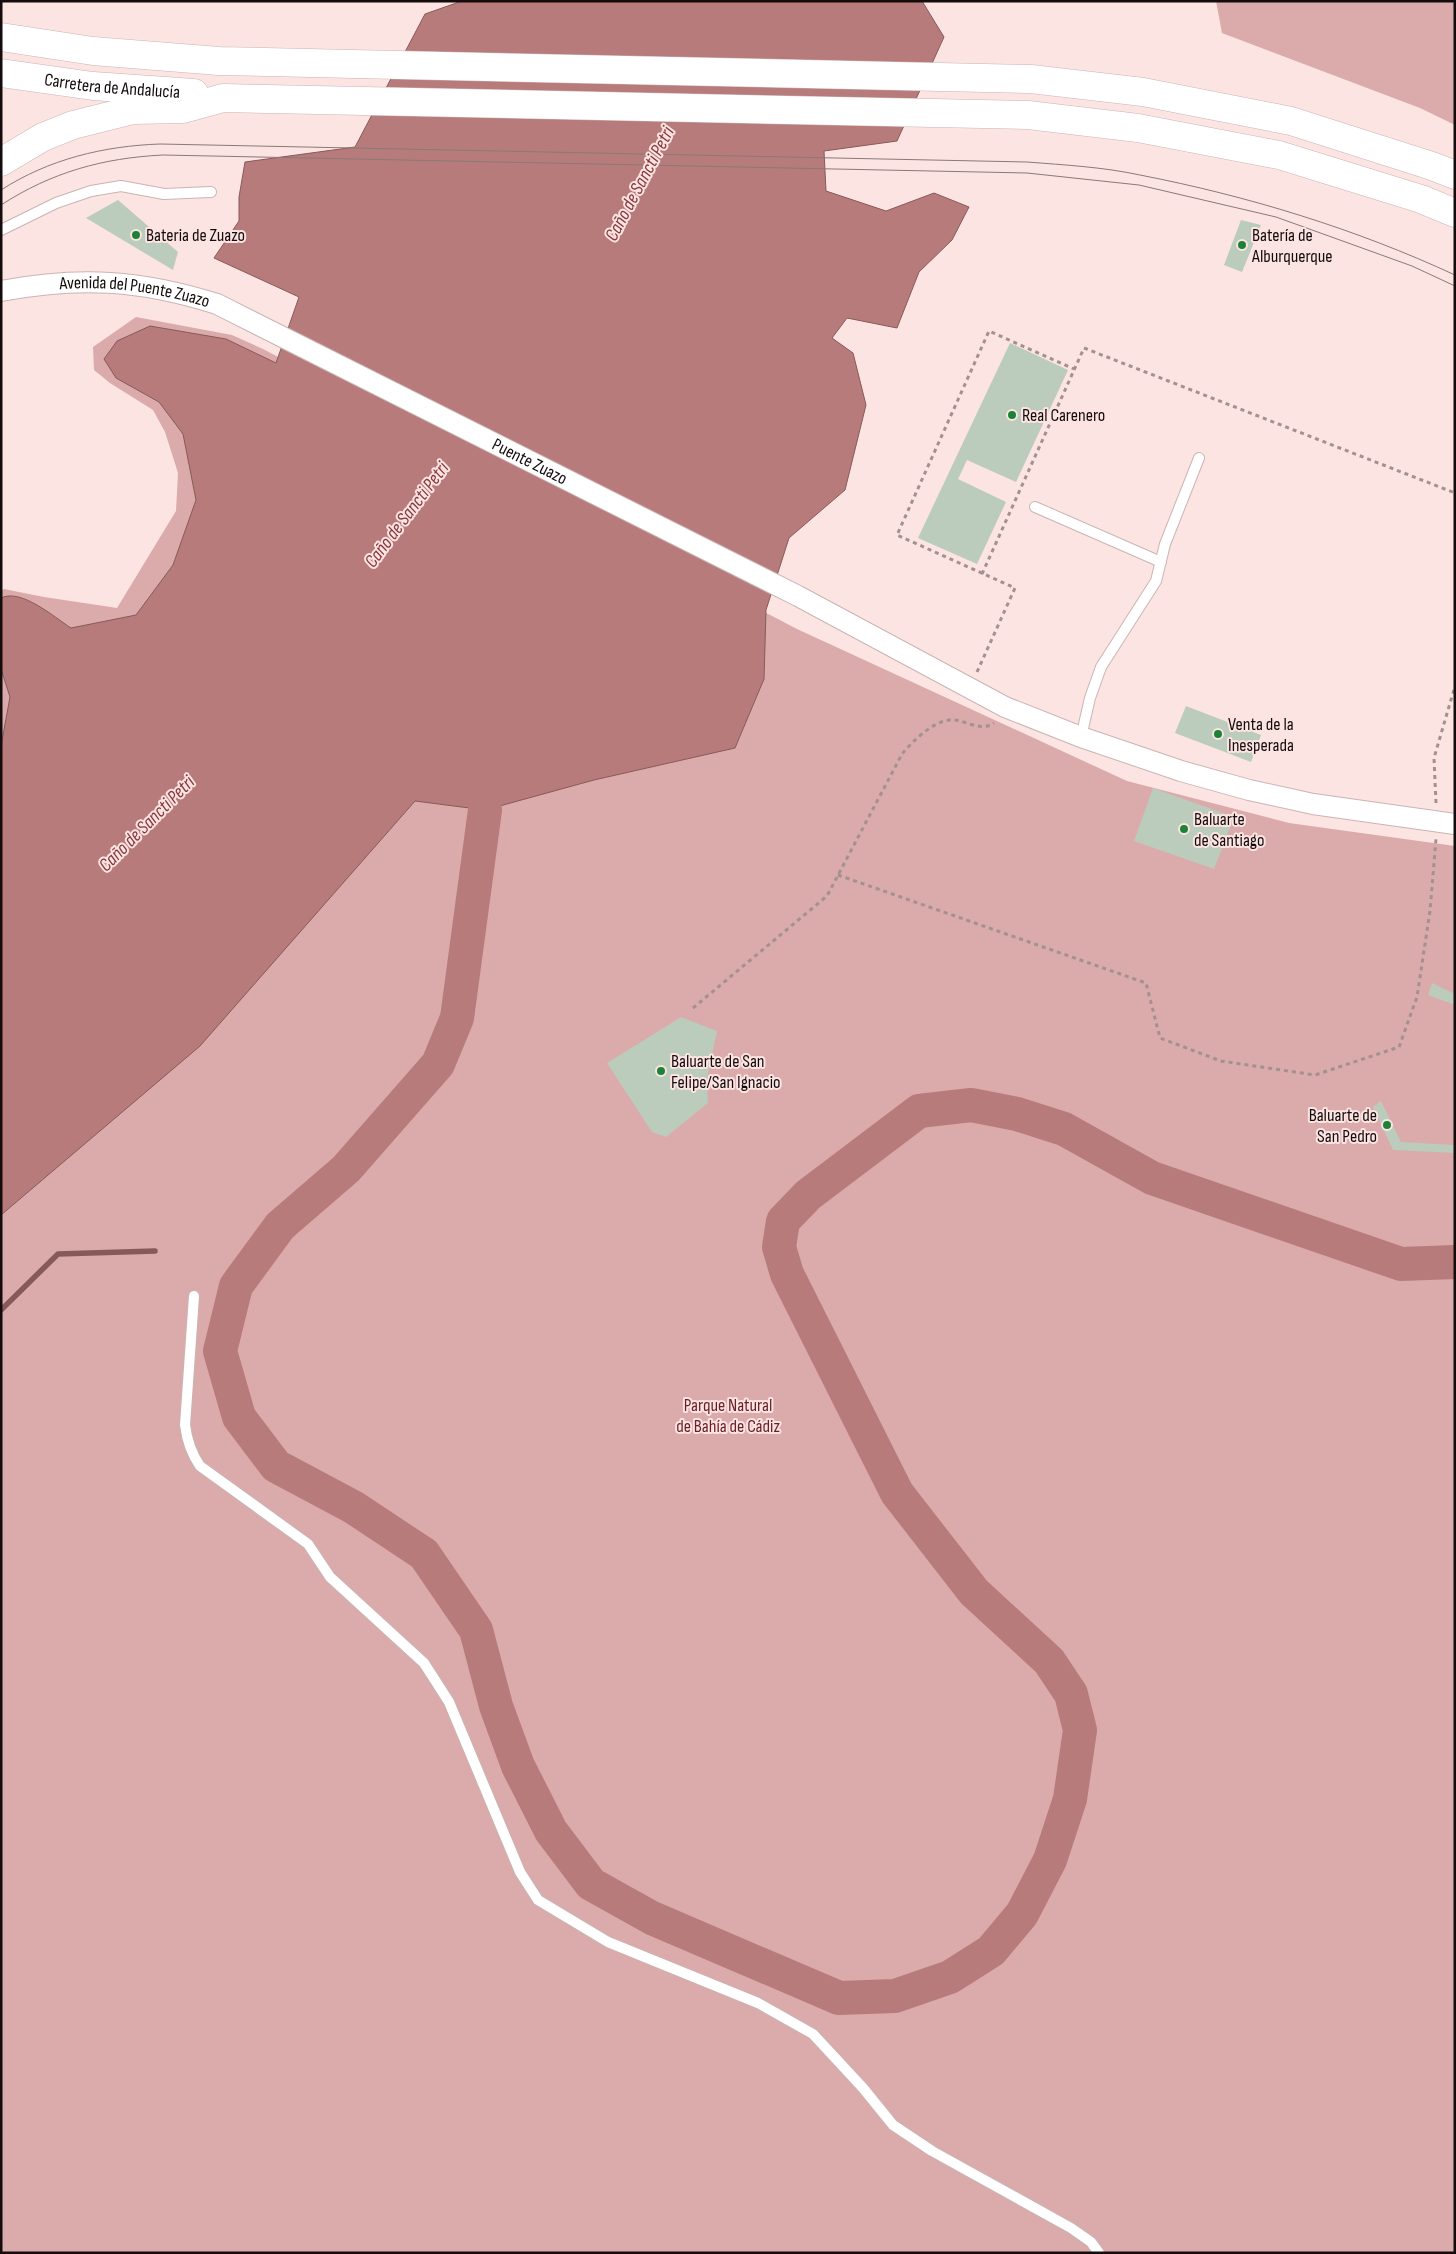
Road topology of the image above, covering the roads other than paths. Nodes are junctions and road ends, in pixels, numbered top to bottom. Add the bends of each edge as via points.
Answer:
1 (1, 37) edge
2 (1, 73) edge
3 (223, 98) junction
4 (1, 162) edge
5 (1455, 175) edge
6 (212, 192) dead end
7 (1455, 213) edge
8 (1, 230) edge
9 (1, 291) edge
10 (262, 325) joint
11 (1200, 458) dead end
12 (1035, 507) dead end
13 (1161, 562) junction
14 (1081, 737) junction
15 (1446, 822) edge
16 (194, 1296) dead end
17 (1099, 2253) edge

1 - 5 highway, Carretera de Andalucía via 93,51 220,61 1031,79 1143,92 1291,122
2 - 3 highway, Carretera de Andalucía via 92,86 186,92
3 - 4 highway via 183,109 133,110 73,125 43,137
3 - 7 highway via 1028,115 1138,128 1279,155 1421,199
6 - 8 lane via 164,194 121,186 91,191 56,203
9 - 10 street, Avenida del Puente Zuazo via 87,280 129,284 177,291 218,304
10 - 14 street, Puente Zuazo via 798,596 1005,707
11 - 13 lane via 1165,544
12 - 13 lane
13 - 14 lane via 1156,581 1101,667
14 - 15 street, Puente Zuazo via 1249,790 1313,804
16 - 17 lane via 185,1425 192,1454 200,1466 308,1544 330,1577 424,1663 449,1702 520,1872 538,1900 608,1942 758,2003 813,2034 892,2125 932,2151 1071,2228

